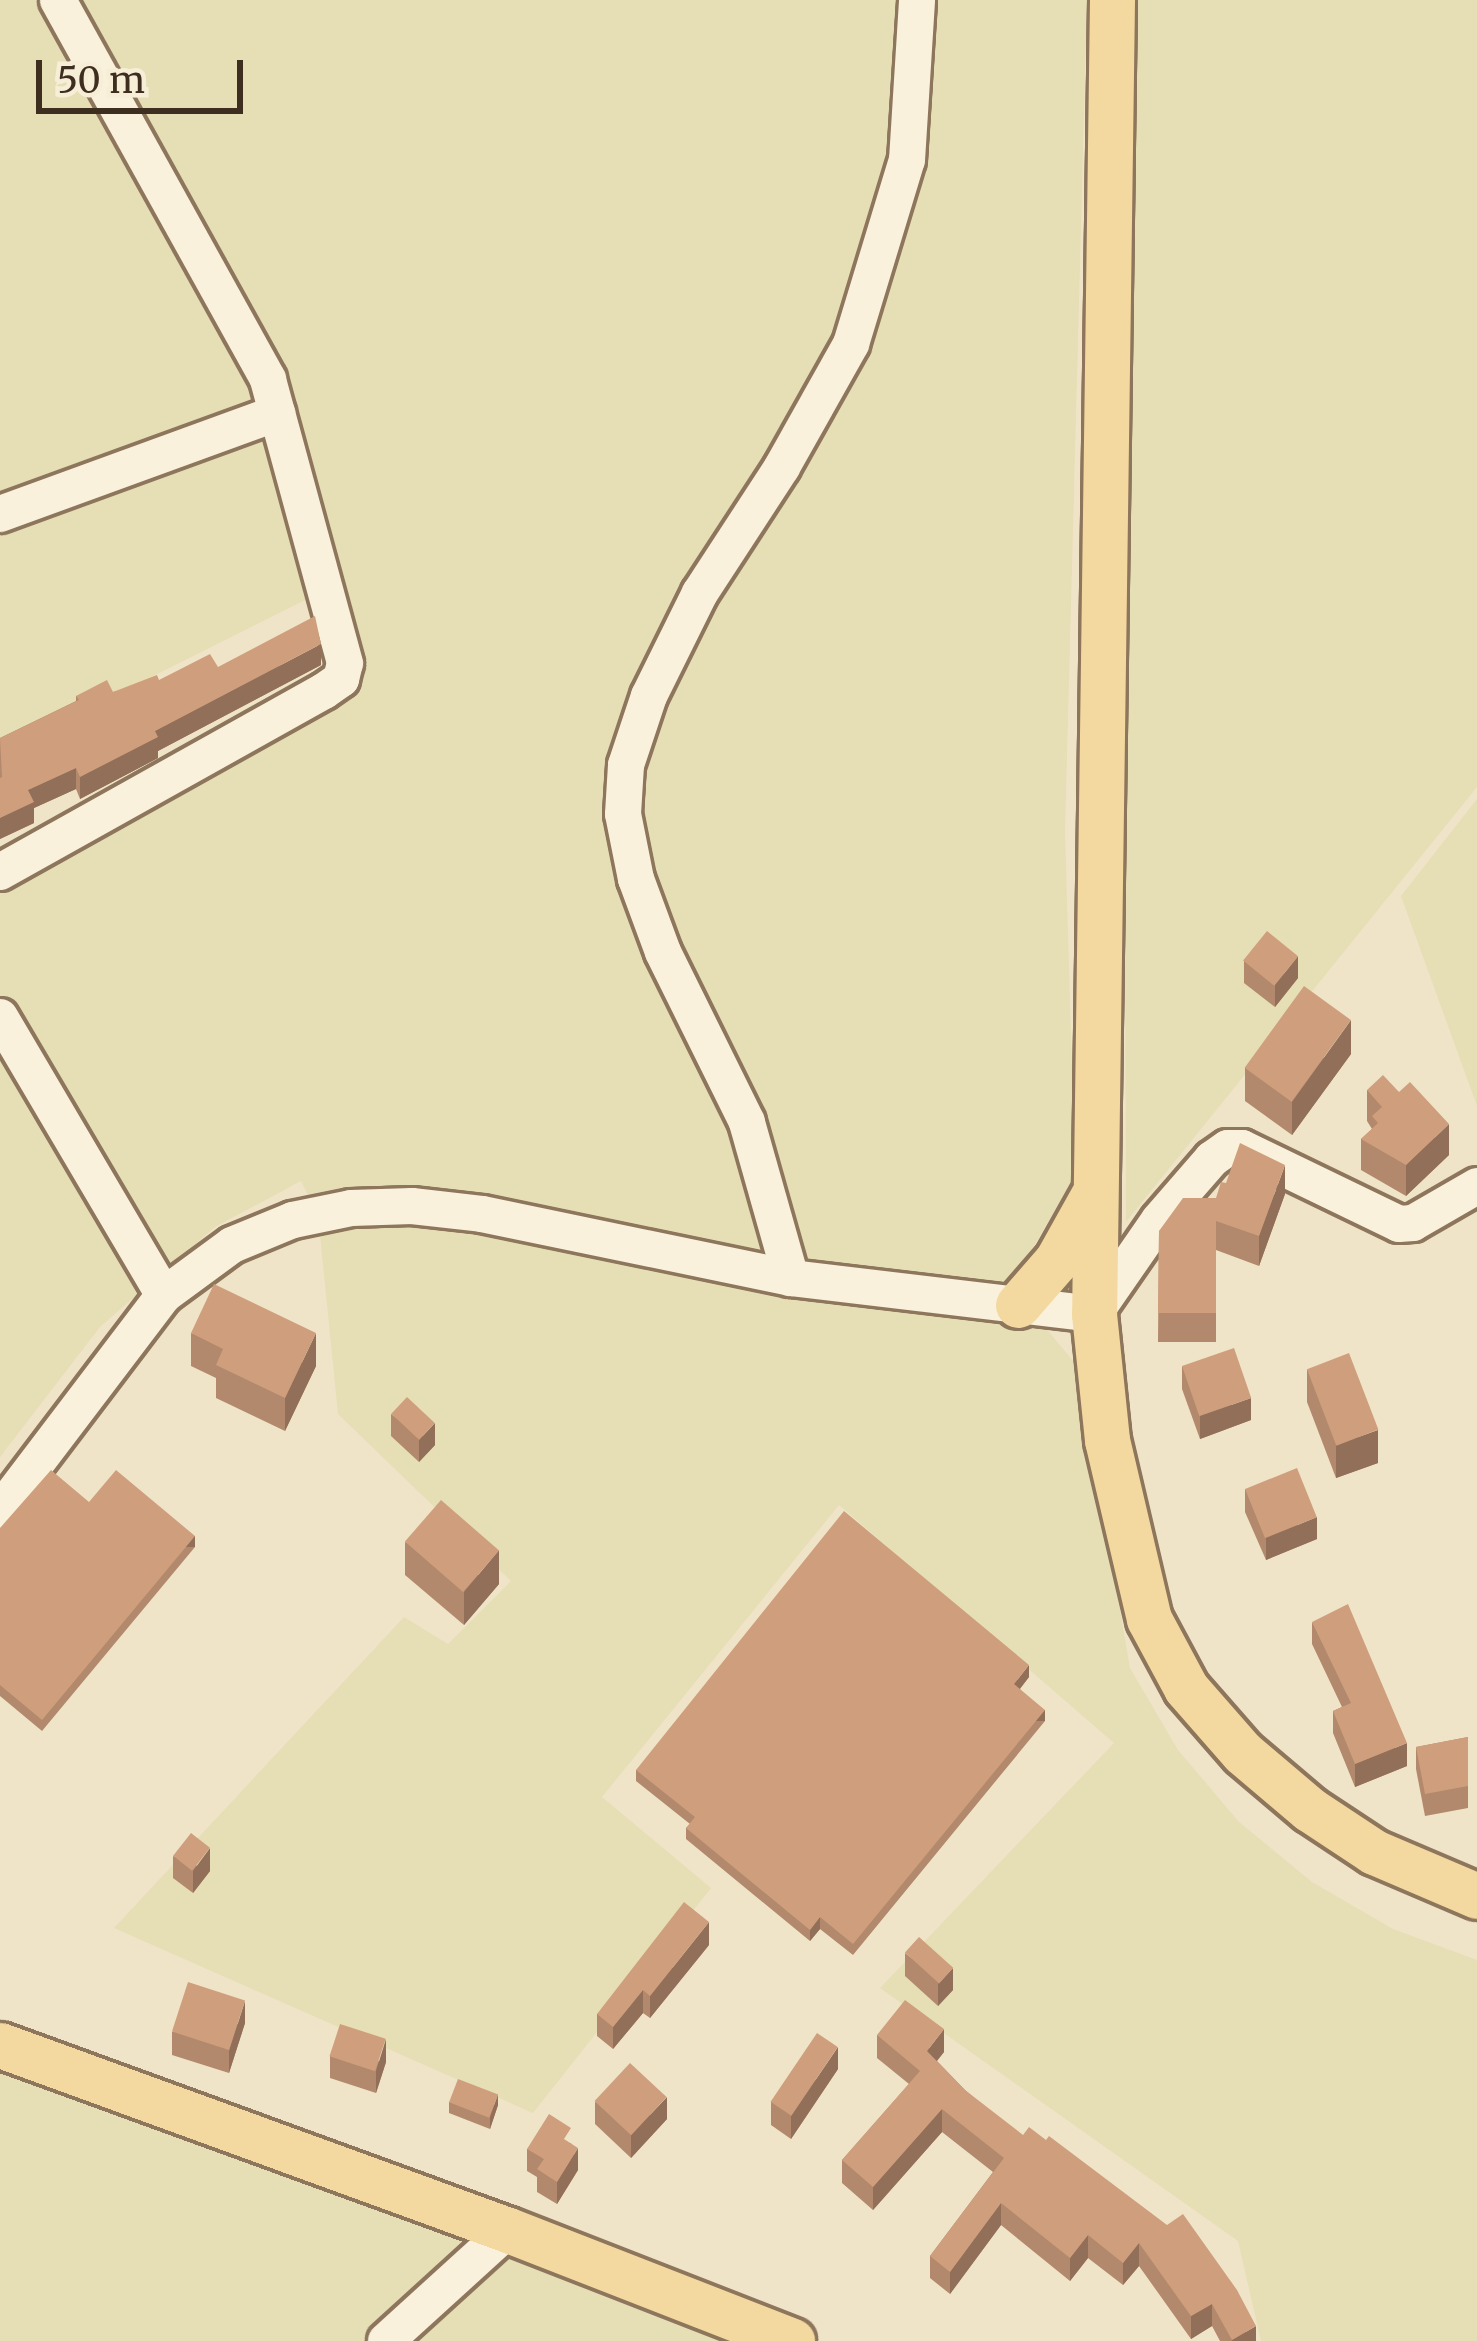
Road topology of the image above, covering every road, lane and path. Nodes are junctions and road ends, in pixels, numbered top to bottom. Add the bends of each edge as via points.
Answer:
1 (58, 0) edge
2 (917, 0) edge
3 (1112, 0) edge
4 (277, 413) junction
5 (0, 514) edge
6 (0, 872) edge
7 (0, 1017) edge
8 (1098, 1184) junction
9 (1477, 1186) edge
10 (791, 1278) junction
11 (164, 1295) junction
12 (1018, 1305) junction
13 (1094, 1314) junction
14 (0, 1510) edge
15 (1477, 1896) edge
16 (0, 2045) edge
17 (508, 2230) junction
18 (386, 2341) edge
19 (791, 2341) edge

1 - 4 street via 259,363
2 - 10 street via 908,160 851,344 700,593 649,696 626,765 623,814 636,879 747,1122
3 - 8 main road
4 - 5 street
4 - 6 street via 345,663 341,679
7 - 11 street
8 - 12 main road via 1057,1260
8 - 13 main road
9 - 13 street via 1399,1224 1228,1148 1159,1220
10 - 11 street via 412,1206 293,1220 232,1245
10 - 12 street
11 - 14 street
12 - 13 street
13 - 15 main road via 1108,1440 1149,1619 1186,1688 1243,1753 1309,1809 1374,1852
16 - 17 main road
17 - 18 street
17 - 19 main road

